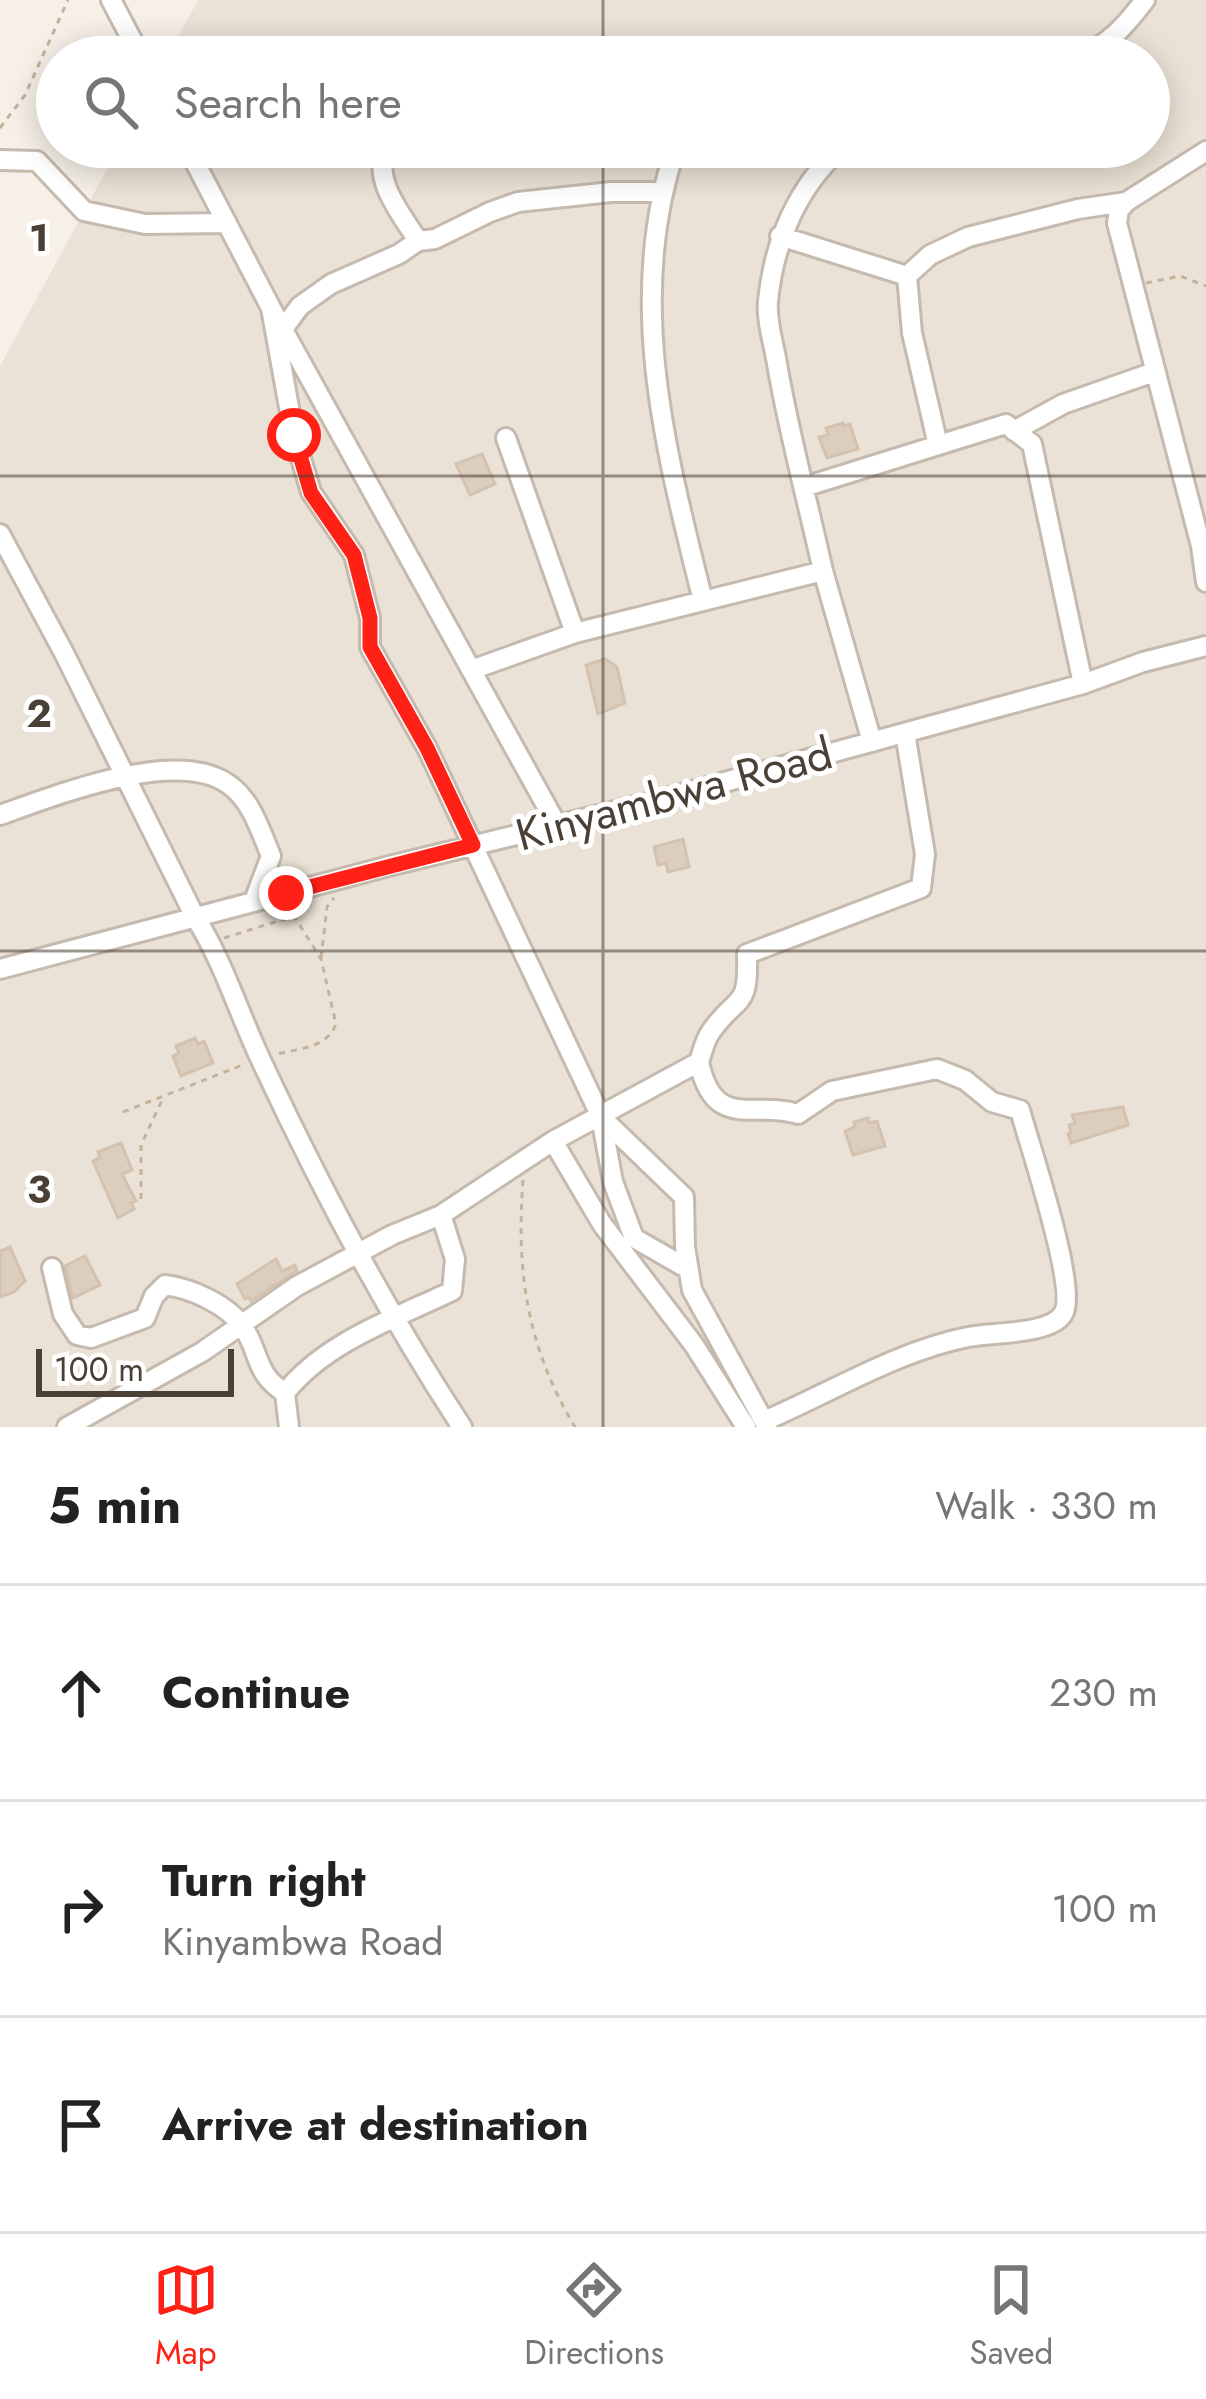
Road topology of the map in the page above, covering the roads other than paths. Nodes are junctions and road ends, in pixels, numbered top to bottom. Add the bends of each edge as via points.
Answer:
1 (111, 0) edge
2 (1145, 0) edge
3 (130, 36) edge
4 (1115, 36) edge
5 (1206, 151) edge
6 (0, 160) edge
7 (36, 161) edge
8 (44, 168) edge
9 (199, 168) edge
10 (381, 168) edge
11 (669, 168) edge
12 (814, 168) edge
13 (660, 192) junction
14 (1126, 202) junction
15 (227, 223) junction
16 (780, 236) junction
17 (418, 241) junction
18 (907, 276) junction
19 (271, 308) junction
20 (283, 329) junction
21 (1154, 372) junction
22 (1014, 431) junction
23 (506, 438) dead end
24 (938, 445) junction
25 (804, 487) junction
26 (0, 534) edge
27 (823, 571) junction
28 (1206, 582) edge
29 (703, 601) junction
30 (574, 633) junction
31 (1206, 646) edge
32 (471, 670) junction
33 (1083, 684) junction
34 (905, 733) junction
35 (872, 742) junction
36 (123, 778) junction
37 (0, 815) edge
38 (556, 825) junction
39 (473, 845) junction
40 (254, 901) junction
41 (195, 917) junction
42 (0, 969) edge
43 (699, 1062) junction
44 (601, 1117) junction
45 (553, 1142) junction
46 (441, 1215) junction
47 (359, 1253) junction
48 (52, 1268) dead end
49 (688, 1269) junction
50 (394, 1320) junction
51 (242, 1326) junction
52 (285, 1393) junction
53 (759, 1425) edge
54 (67, 1427) edge
55 (289, 1427) edge
56 (462, 1427) edge

1 - 3 street
2 - 4 street
5 - 14 street
6 - 7 street
8 - 15 street via 84,212 145,224
9 - 15 street
10 - 17 street
11 - 13 street
12 - 16 street
13 - 17 street via 518,202
13 - 29 street via 649,332
14 - 18 street via 968,237
14 - 21 street via 1117,223
15 - 19 street
16 - 18 street
16 - 25 street via 767,306
17 - 20 street via 331,284
18 - 24 street
19 - 20 street
19 - 39 street via 311,493 354,555 370,647
20 - 32 street
21 - 22 street
21 - 28 street
22 - 24 street via 1006,424
22 - 33 street via 1032,444
23 - 30 street
24 - 25 street
25 - 27 street
26 - 36 street
27 - 29 street
27 - 35 street
29 - 30 street
30 - 32 street
31 - 33 street, Kinyambwa Road
32 - 38 street
33 - 34 street, Kinyambwa Road
34 - 35 street, Kinyambwa Road
34 - 43 street via 925,854 921,888 747,954 748,989 710,1033
35 - 38 street, Kinyambwa Road
36 - 37 street
36 - 40 street via 178,771 227,783 271,856
36 - 41 street
38 - 39 street, Kinyambwa Road
39 - 40 street, Kinyambwa Road
39 - 44 street
40 - 41 street, Kinyambwa Road
41 - 42 street, Kinyambwa Road
41 - 47 street
43 - 44 street
43 - 53 street via 727,1107 756,1114 777,1107 798,1114 832,1090 937,1069 1020,1110 1064,1268 1064,1313 1048,1328 940,1343
44 - 45 street
44 - 49 street via 634,1238
44 - 49 street via 685,1196
45 - 46 street
45 - 53 street via 602,1224
46 - 47 street
46 - 50 street via 455,1259 452,1291
47 - 50 street
47 - 51 street
48 - 51 street via 77,1335 91,1338 146,1318 166,1285 206,1298
49 - 53 street
50 - 52 street via 302,1371
50 - 56 street
51 - 52 street via 268,1382
51 - 54 street
52 - 55 street

